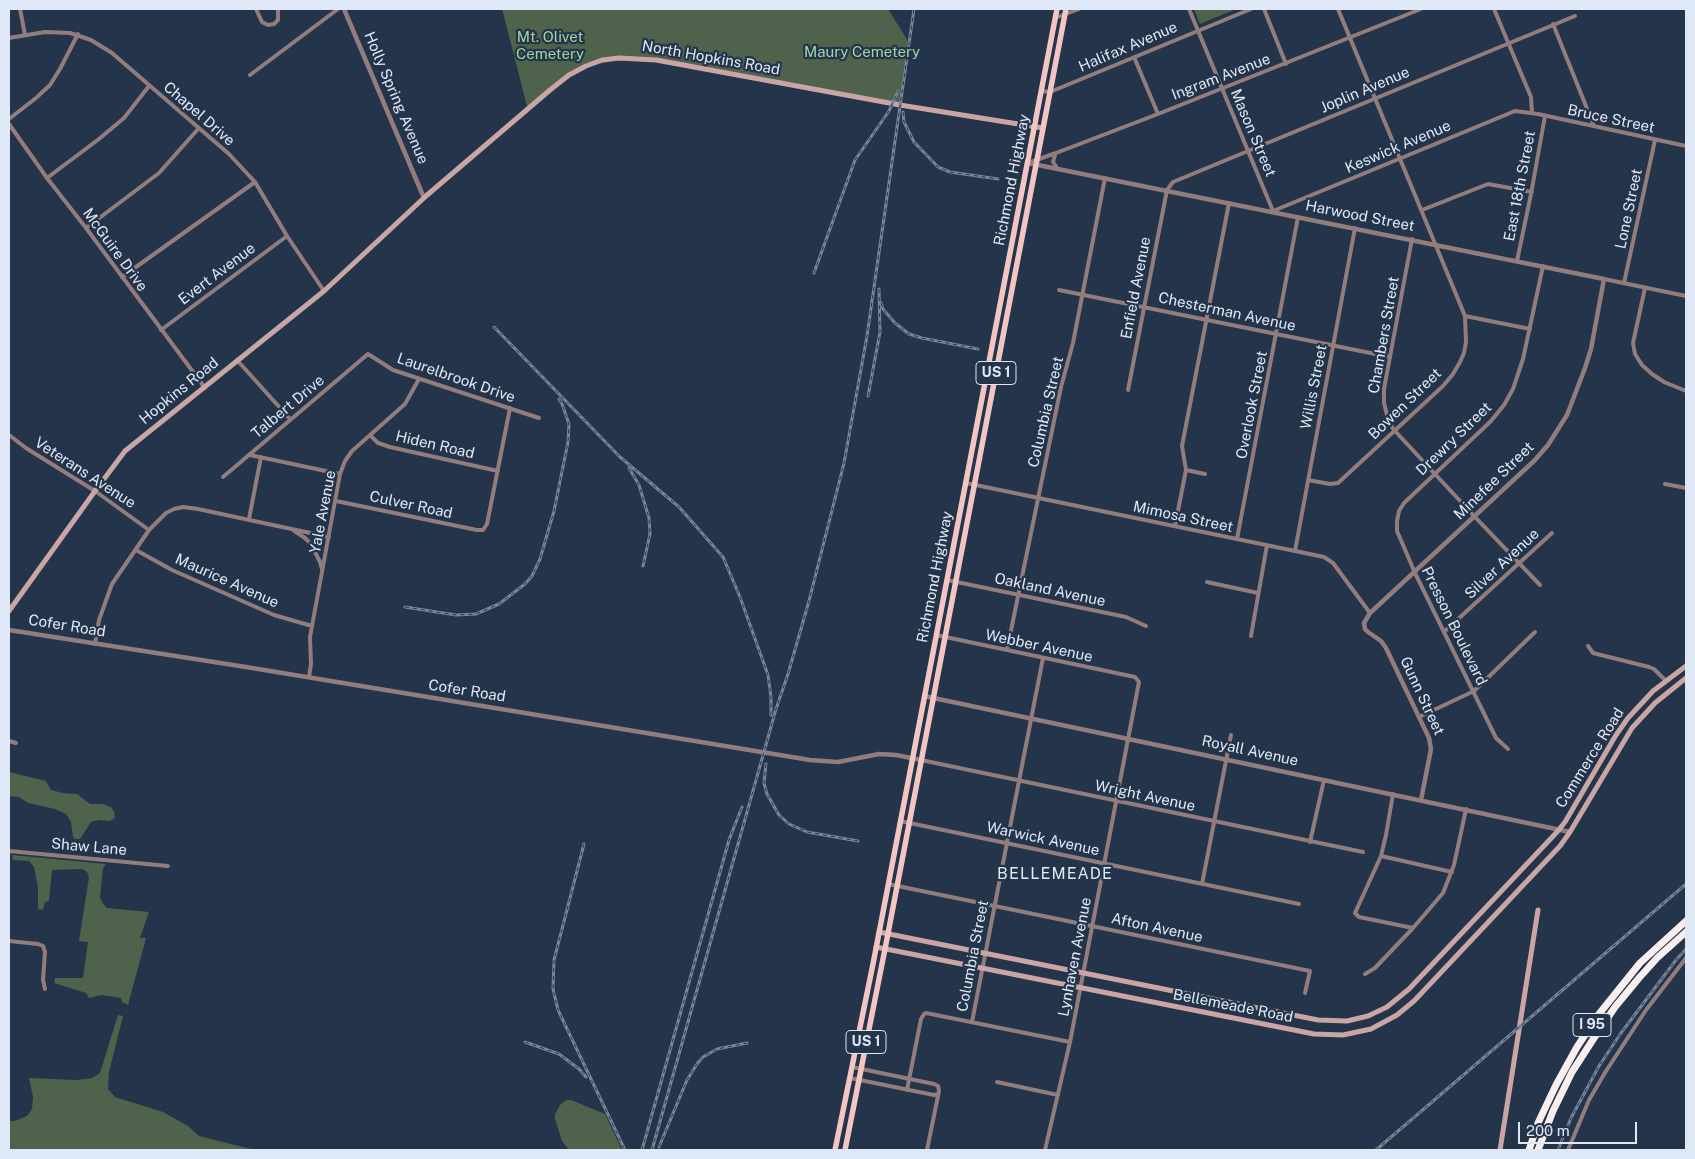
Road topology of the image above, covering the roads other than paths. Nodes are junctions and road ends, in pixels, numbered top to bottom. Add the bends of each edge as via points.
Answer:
1 (20, 9) edge
2 (256, 9) edge
3 (278, 9) edge
4 (338, 9) edge
5 (344, 9) edge
6 (1057, 9) edge
7 (1079, 9) edge
8 (1189, 9) edge
9 (1250, 9) edge
10 (1264, 9) edge
11 (1338, 9) edge
12 (1421, 9) edge
13 (1494, 9) edge
14 (1414, 10) edge
15 (1065, 12) edge
16 (1575, 16) dead end
17 (1055, 18) junction
18 (1553, 24) junction
19 (1198, 30) junction
20 (78, 34) junction
21 (25, 35) junction
22 (9, 38) edge
23 (1350, 38) junction
24 (1508, 43) junction
25 (1134, 57) junction
26 (1286, 64) junction
27 (250, 75) dead end
28 (149, 86) junction
29 (1222, 88) junction
30 (1042, 91) junction
31 (1050, 92) junction
32 (1375, 98) junction
33 (1532, 113) junction
34 (1158, 114) junction
35 (1545, 116) junction
36 (9, 119) edge
37 (9, 124) edge
38 (1594, 126) junction
39 (1035, 127) junction
40 (199, 128) junction
41 (1043, 128) junction
42 (1655, 140) junction
43 (1686, 146) edge
44 (1248, 151) junction
45 (1056, 153) junction
46 (1400, 158) junction
47 (1028, 162) junction
48 (1037, 162) junction
49 (1057, 168) junction
50 (47, 178) junction
51 (1105, 178) junction
52 (254, 182) junction
53 (1167, 190) junction
54 (1532, 192) junction
55 (424, 198) junction
56 (1229, 203) junction
57 (1422, 210) junction
58 (1274, 211) junction
59 (1298, 217) junction
60 (399, 221) joint
61 (86, 228) junction
62 (1355, 228) junction
63 (287, 236) junction
64 (1412, 240) junction
65 (1436, 244) junction
66 (1517, 261) junction
67 (1543, 266) junction
68 (122, 277) junction
69 (1604, 279) junction
70 (1624, 283) junction
71 (1645, 288) junction
72 (1060, 290) dead end
73 (324, 291) junction
74 (1082, 294) junction
75 (1686, 295) edge
76 (1144, 307) junction
77 (1465, 316) junction
78 (1206, 319) junction
79 (1530, 329) junction
80 (161, 330) junction
81 (1277, 334) junction
82 (1334, 345) junction
83 (368, 354) joint
84 (1390, 357) junction
85 (237, 360) junction
86 (419, 379) junction
87 (205, 388) junction
88 (1128, 390) dead end
89 (1686, 391) edge
90 (510, 408) junction
91 (539, 418) dead end
92 (290, 419) junction
93 (1395, 431) junction
94 (9, 435) edge
95 (370, 435) junction
96 (250, 454) junction
97 (261, 457) junction
98 (1186, 470) junction
99 (498, 471) junction
100 (1435, 473) junction
101 (340, 474) junction
102 (1205, 474) dead end
103 (223, 477) dead end
104 (1308, 480) junction
105 (966, 484) junction
106 (1664, 484) dead end
107 (974, 485) junction
108 (1686, 488) edge
109 (94, 491) junction
110 (1038, 498) junction
111 (336, 501) junction
112 (1401, 506) joint
113 (1475, 517) junction
114 (249, 519) junction
115 (1175, 526) junction
116 (291, 528) junction
117 (149, 530) junction
118 (1552, 533) dead end
119 (329, 537) junction
120 (1236, 539) junction
121 (1267, 545) junction
122 (136, 550) junction
123 (1295, 551) junction
124 (1518, 563) junction
125 (322, 572) junction
126 (1415, 573) junction
127 (947, 580) junction
128 (956, 582) junction
129 (1207, 582) dead end
130 (1540, 585) dead end
131 (1258, 593) junction
132 (1018, 595) junction
133 (9, 610) edge
134 (1370, 613) junction
135 (312, 626) junction
136 (1146, 626) dead end
137 (9, 630) edge
138 (1445, 632) junction
139 (1535, 632) dead end
140 (936, 636) junction
141 (1250, 636) dead end
142 (945, 637) junction
143 (95, 644) junction
144 (1588, 646) dead end
145 (1007, 650) junction
146 (1042, 658) junction
147 (1686, 666) edge
148 (309, 677) junction
149 (1686, 678) edge
150 (1138, 679) joint
151 (1666, 681) junction
152 (1474, 691) junction
153 (924, 696) junction
154 (933, 698) junction
155 (1419, 717) junction
156 (1031, 718) junction
157 (1231, 735) dead end
158 (1128, 738) junction
159 (9, 741) edge
160 (16, 743) dead end
161 (1508, 749) dead end
162 (912, 758) junction
163 (1226, 759) junction
164 (921, 760) junction
165 (1324, 780) junction
166 (1018, 781) junction
167 (1393, 794) junction
168 (1421, 800) junction
169 (1117, 801) junction
170 (1466, 809) junction
171 (900, 821) junction
172 (1214, 821) junction
173 (909, 823) junction
174 (1560, 829) junction
175 (1570, 832) junction
176 (1310, 842) junction
177 (1007, 843) junction
178 (9, 851) edge
179 (1364, 852) dead end
180 (1380, 856) junction
181 (1104, 864) junction
182 (168, 866) dead end
183 (1522, 870) joint
184 (1452, 872) junction
185 (1529, 879) joint
186 (888, 884) junction
187 (1202, 884) junction
188 (897, 886) junction
189 (1299, 904) dead end
190 (995, 905) junction
191 (1538, 910) dead end
192 (1686, 921) edge
193 (1092, 926) junction
194 (1413, 928) junction
195 (879, 932) junction
196 (1686, 932) edge
197 (888, 934) junction
198 (9, 941) edge
199 (876, 947) junction
200 (885, 949) junction
201 (986, 954) junction
202 (1686, 958) edge
203 (983, 968) junction
204 (1083, 973) junction
205 (1365, 974) dead end
206 (1080, 988) junction
207 (45, 989) dead end
208 (1305, 993) dead end
209 (972, 1022) junction
210 (1070, 1042) junction
211 (852, 1068) junction
212 (861, 1069) junction
213 (850, 1078) junction
214 (909, 1079) junction
215 (859, 1080) junction
216 (997, 1082) dead end
217 (906, 1090) junction
218 (938, 1094) junction
219 (1058, 1095) junction
220 (836, 1150) edge
221 (845, 1150) edge
222 (928, 1150) edge
223 (1045, 1150) edge
224 (1500, 1150) edge
225 (1529, 1150) edge
226 (1538, 1150) edge
227 (1568, 1150) edge

1 - 21 street
2 - 3 street via 262,22 268,25 278,20
4 - 27 street
5 - 55 street, Holly Spring Avenue
6 - 17 main road, Richmond Highway / US 1
7 - 15 street
8 - 19 street, Mason Street
9 - 19 street, Halifax Avenue
10 - 26 street
11 - 23 street, Bowen Street
12 - 14 street, Ingram Avenue
13 - 24 street, East 18th Street
14 - 23 street, Ingram Avenue
15 - 17 street
15 - 31 main road, Richmond Highway / US 1
16 - 18 street, Joplin Avenue
17 - 30 main road, Richmond Highway / US 1
18 - 24 street, Joplin Avenue
18 - 38 street
19 - 25 street, Halifax Avenue
19 - 29 street, Mason Street
20 - 21 street, Chapel Drive
20 - 28 street, Chapel Drive via 105,49
20 - 36 street via 50,85
21 - 22 street, Chapel Drive
23 - 26 street, Ingram Avenue
23 - 32 street, Bowen Street
24 - 32 street, Joplin Avenue
24 - 33 street, East 18th Street via 1531,97
25 - 31 street, Halifax Avenue
25 - 34 street
26 - 29 street, Ingram Avenue
28 - 40 street, Chapel Drive
28 - 50 street via 124,118
29 - 34 street, Ingram Avenue
29 - 44 street, Mason Street
30 - 31 street, Halifax Avenue
30 - 39 main road, Richmond Highway / US 1
31 - 41 main road, Richmond Highway / US 1
32 - 44 street, Joplin Avenue
32 - 46 street, Bowen Street
33 - 35 street, Bruce Street
33 - 46 street, Keswick Avenue via 1515,111
34 - 45 street, Ingram Avenue
35 - 38 street, Bruce Street
35 - 54 street, East 18th Street
37 - 50 street, McGuire Drive
38 - 42 street, Bruce Street
39 - 41 main road, North Hopkins Road
39 - 47 main road, Richmond Highway / US 1
39 - 55 main road, North Hopkins Road via 656,60 611,59 569,75
40 - 52 street, Chapel Drive
40 - 61 street via 159,173
41 - 48 main road, Richmond Highway / US 1
42 - 43 street, Bruce Street
42 - 70 street, Lone Street
44 - 53 street, Joplin Avenue via 1173,182
44 - 58 street, Mason Street
45 - 48 street, Ingram Avenue
45 - 49 street via 1052,160
46 - 57 street, Bowen Street
46 - 58 street, Keswick Avenue
47 - 48 street, Harwood Street
47 - 105 main road, Richmond Highway / US 1
48 - 49 street, Harwood Street
48 - 107 main road, Richmond Highway / US 1
49 - 51 street, Harwood Street
50 - 61 street, McGuire Drive
51 - 53 street, Harwood Street
51 - 74 street, Columbia Street
52 - 63 street, Chapel Drive
52 - 68 street
53 - 56 street, Harwood Street
53 - 76 street, Enfield Avenue
54 - 57 street via 1488,184
54 - 66 street, East 18th Street
55 - 60 main road, North Hopkins Road
56 - 58 street, Harwood Street
56 - 78 street
57 - 65 street, Bowen Street
58 - 59 street, Harwood Street
59 - 62 street, Harwood Street
59 - 81 street, Overlook Street
60 - 73 main road, Hopkins Road
61 - 68 street, McGuire Drive
62 - 64 street, Harwood Street
62 - 82 street, Willis Street
63 - 73 street, Chapel Drive
63 - 80 street, Evert Avenue
64 - 65 street, Harwood Street
64 - 84 street, Chambers Street
65 - 66 street, Harwood Street
65 - 77 street, Bowen Street
66 - 67 street, Harwood Street
67 - 69 street, Harwood Street
67 - 79 street, Drewry Street
68 - 80 street, McGuire Drive
69 - 70 street, Harwood Street
69 - 113 street, Minefee Street via 1588,358 1567,415 1534,461
70 - 71 street, Harwood Street
71 - 75 street, Harwood Street
71 - 89 street via 1633,343 1635,354 1652,374
72 - 74 street, Chesterman Avenue
73 - 85 main road, Hopkins Road
74 - 76 street, Chesterman Avenue
74 - 110 street, Columbia Street
76 - 78 street, Chesterman Avenue
76 - 88 street, Enfield Avenue
77 - 79 street
77 - 93 street, Bowen Street via 1465,348 1456,369 1443,386
78 - 81 street, Chesterman Avenue
78 - 98 street via 1182,446
79 - 100 street, Drewry Street via 1519,374 1504,405
80 - 87 street, McGuire Drive
81 - 82 street, Chesterman Avenue
81 - 120 street, Overlook Street
82 - 84 street, Chesterman Avenue
82 - 104 street, Willis Street
83 - 86 street, Laurelbrook Drive via 393,370
83 - 92 street, Talbert Drive
84 - 93 street, Chambers Street via 1384,396 1388,421
85 - 87 main road, Hopkins Road
85 - 92 street
86 - 90 street, Laurelbrook Drive
86 - 95 street, Yale Avenue via 405,404
87 - 109 main road, Hopkins Road via 126,451
90 - 91 street, Laurelbrook Drive
90 - 99 street
92 - 96 street, Talbert Drive
93 - 100 street, Chambers Street
93 - 104 street, Bowen Street via 1338,483
94 - 109 street, Veterans Avenue
95 - 99 street, Hiden Road via 390,448
95 - 101 street, Yale Avenue via 352,451
96 - 97 street
96 - 103 street, Talbert Drive
97 - 101 street
97 - 114 street
98 - 102 street
98 - 115 street
99 - 111 street, Culver Road via 483,530
100 - 112 street, Drewry Street
100 - 113 street, Chambers Street
101 - 111 street, Yale Avenue
104 - 123 street, Willis Street
105 - 107 street, Mimosa Street
105 - 127 main road, Richmond Highway / US 1
106 - 108 street
107 - 110 street, Mimosa Street
107 - 128 main road, Richmond Highway / US 1
109 - 117 street, Veterans Avenue
109 - 133 main road, Hopkins Road
110 - 115 street, Mimosa Street
110 - 132 street, Columbia Street
111 - 119 street, Yale Avenue
112 - 126 street, Presson Boulevard via 1397,531
113 - 124 street, Chambers Street
113 - 126 street, Minefee Street
114 - 116 street
114 - 117 street via 184,507 166,513
115 - 120 street, Mimosa Street
116 - 119 street
116 - 125 street via 311,544
117 - 122 street
118 - 124 street, Silver Avenue
119 - 125 street, Yale Avenue
120 - 121 street, Mimosa Street
121 - 123 street, Mimosa Street
121 - 131 street
122 - 135 street, Maurice Avenue via 172,570 266,611
122 - 143 street via 112,584 99,620
123 - 134 street, Mimosa Street via 1330,560
124 - 130 street, Chambers Street
124 - 138 street, Silver Avenue
125 - 135 street, Yale Avenue
126 - 134 street, Minefee Street
126 - 138 street, Presson Boulevard
127 - 128 street, Oakland Avenue
127 - 140 main road, Richmond Highway / US 1
128 - 132 street, Oakland Avenue
128 - 142 main road, Richmond Highway / US 1
129 - 131 street
131 - 141 street
132 - 136 street, Oakland Avenue via 1126,617
132 - 145 street, Columbia Street
134 - 155 street, Gunn Street via 1364,623 1365,629 1386,648
135 - 148 street, Yale Avenue
137 - 143 street, Cofer Road
138 - 152 street, Presson Boulevard
139 - 152 street
140 - 142 street, Webber Avenue
140 - 153 main road, Richmond Highway / US 1
142 - 145 street, Webber Avenue
142 - 154 main road, Richmond Highway / US 1
143 - 148 street, Cofer Road
144 - 151 street via 1593,652 1654,669
145 - 146 street, Webber Avenue
146 - 150 street, Webber Avenue
146 - 156 street, Columbia Street
147 - 151 main road, Commerce Road
148 - 162 street, Cofer Road via 821,761 838,762 879,754
149 - 175 main road, Commerce Road via 1655,703 1632,728
150 - 158 street, Lynhaven Avenue
151 - 174 main road, Commerce Road via 1642,701 1624,724
152 - 155 street
152 - 161 street, Presson Boulevard via 1496,738
153 - 154 street, Royall Avenue
153 - 162 main road, Richmond Highway / US 1
154 - 156 street, Royall Avenue
154 - 164 main road, Richmond Highway / US 1
155 - 168 street, Gunn Street via 1431,749
156 - 158 street, Royall Avenue
156 - 166 street, Columbia Street
157 - 163 street
158 - 163 street, Royall Avenue
158 - 169 street, Lynhaven Avenue
159 - 160 street
162 - 164 street, Cofer Road
162 - 171 main road, Richmond Highway / US 1
163 - 165 street, Royall Avenue
163 - 172 street
164 - 166 street, Wright Avenue
164 - 173 main road, Richmond Highway / US 1
165 - 167 street, Royall Avenue
165 - 176 street
166 - 169 street, Wright Avenue
166 - 177 street, Columbia Street
167 - 168 street, Royall Avenue
167 - 180 street
168 - 170 street, Royall Avenue
169 - 172 street, Wright Avenue
169 - 181 street, Lynhaven Avenue
170 - 174 street, Royall Avenue
170 - 184 street
171 - 173 street, Warwick Avenue
171 - 186 main road, Richmond Highway / US 1
172 - 176 street, Wright Avenue
172 - 187 street
173 - 177 street, Warwick Avenue
173 - 188 main road, Richmond Highway / US 1
174 - 175 street, Royall Avenue
174 - 183 main road, Commerce Road
175 - 185 main road, Commerce Road
176 - 179 street, Wright Avenue
177 - 181 street, Warwick Avenue
177 - 190 street, Columbia Street
178 - 182 street, Shaw Lane
180 - 184 street
180 - 194 street via 1355,913 1359,917
181 - 187 street, Warwick Avenue
181 - 193 street, Lynhaven Avenue
183 - 204 main road, Bellemeade Road via 1404,994 1381,1010 1354,1020 1311,1018
184 - 194 street via 1437,901
185 - 206 main road, Bellemeade Road via 1408,1006 1386,1022 1357,1033 1314,1034
186 - 188 street, Afton Avenue
186 - 195 main road, Richmond Highway / US 1
187 - 189 street, Warwick Avenue
188 - 190 street, Afton Avenue
188 - 197 main road, Richmond Highway / US 1
190 - 193 street, Afton Avenue
190 - 201 street, Columbia Street
191 - 224 main road
192 - 225 highway, I 95 via 1640,963 1599,1014 1556,1085
193 - 204 street, Lynhaven Avenue
193 - 208 street, Afton Avenue via 1310,971
194 - 205 street via 1375,968
195 - 197 main road, Bellemeade Road
195 - 199 main road, Richmond Highway / US 1
196 - 226 highway, I 95 via 1657,958 1615,1006 1572,1072
197 - 200 main road, Richmond Highway / US 1
197 - 201 main road, Bellemeade Road
198 - 207 street via 42,945 45,952
199 - 200 main road, Bellemeade Road
199 - 211 main road, Richmond Highway / US 1
200 - 203 main road, Bellemeade Road
200 - 212 main road, Richmond Highway / US 1
201 - 203 street, Columbia Street
201 - 204 main road, Bellemeade Road
202 - 227 street via 1646,1010 1606,1071 1589,1100
203 - 206 main road, Bellemeade Road
203 - 209 street, Columbia Street
204 - 206 street, Lynhaven Avenue
206 - 210 street, Lynhaven Avenue
209 - 210 street
209 - 214 street via 924,1014
210 - 219 street, Lynhaven Avenue
211 - 212 street
211 - 213 main road, Richmond Highway / US 1
212 - 214 street
212 - 215 main road, Richmond Highway / US 1
213 - 215 street
213 - 220 main road, Richmond Highway / US 1
214 - 217 street
214 - 218 street via 936,1085
215 - 217 street
215 - 221 main road, Richmond Highway / US 1
216 - 219 street
217 - 218 street
218 - 222 street
219 - 223 street, Lynhaven Avenue

